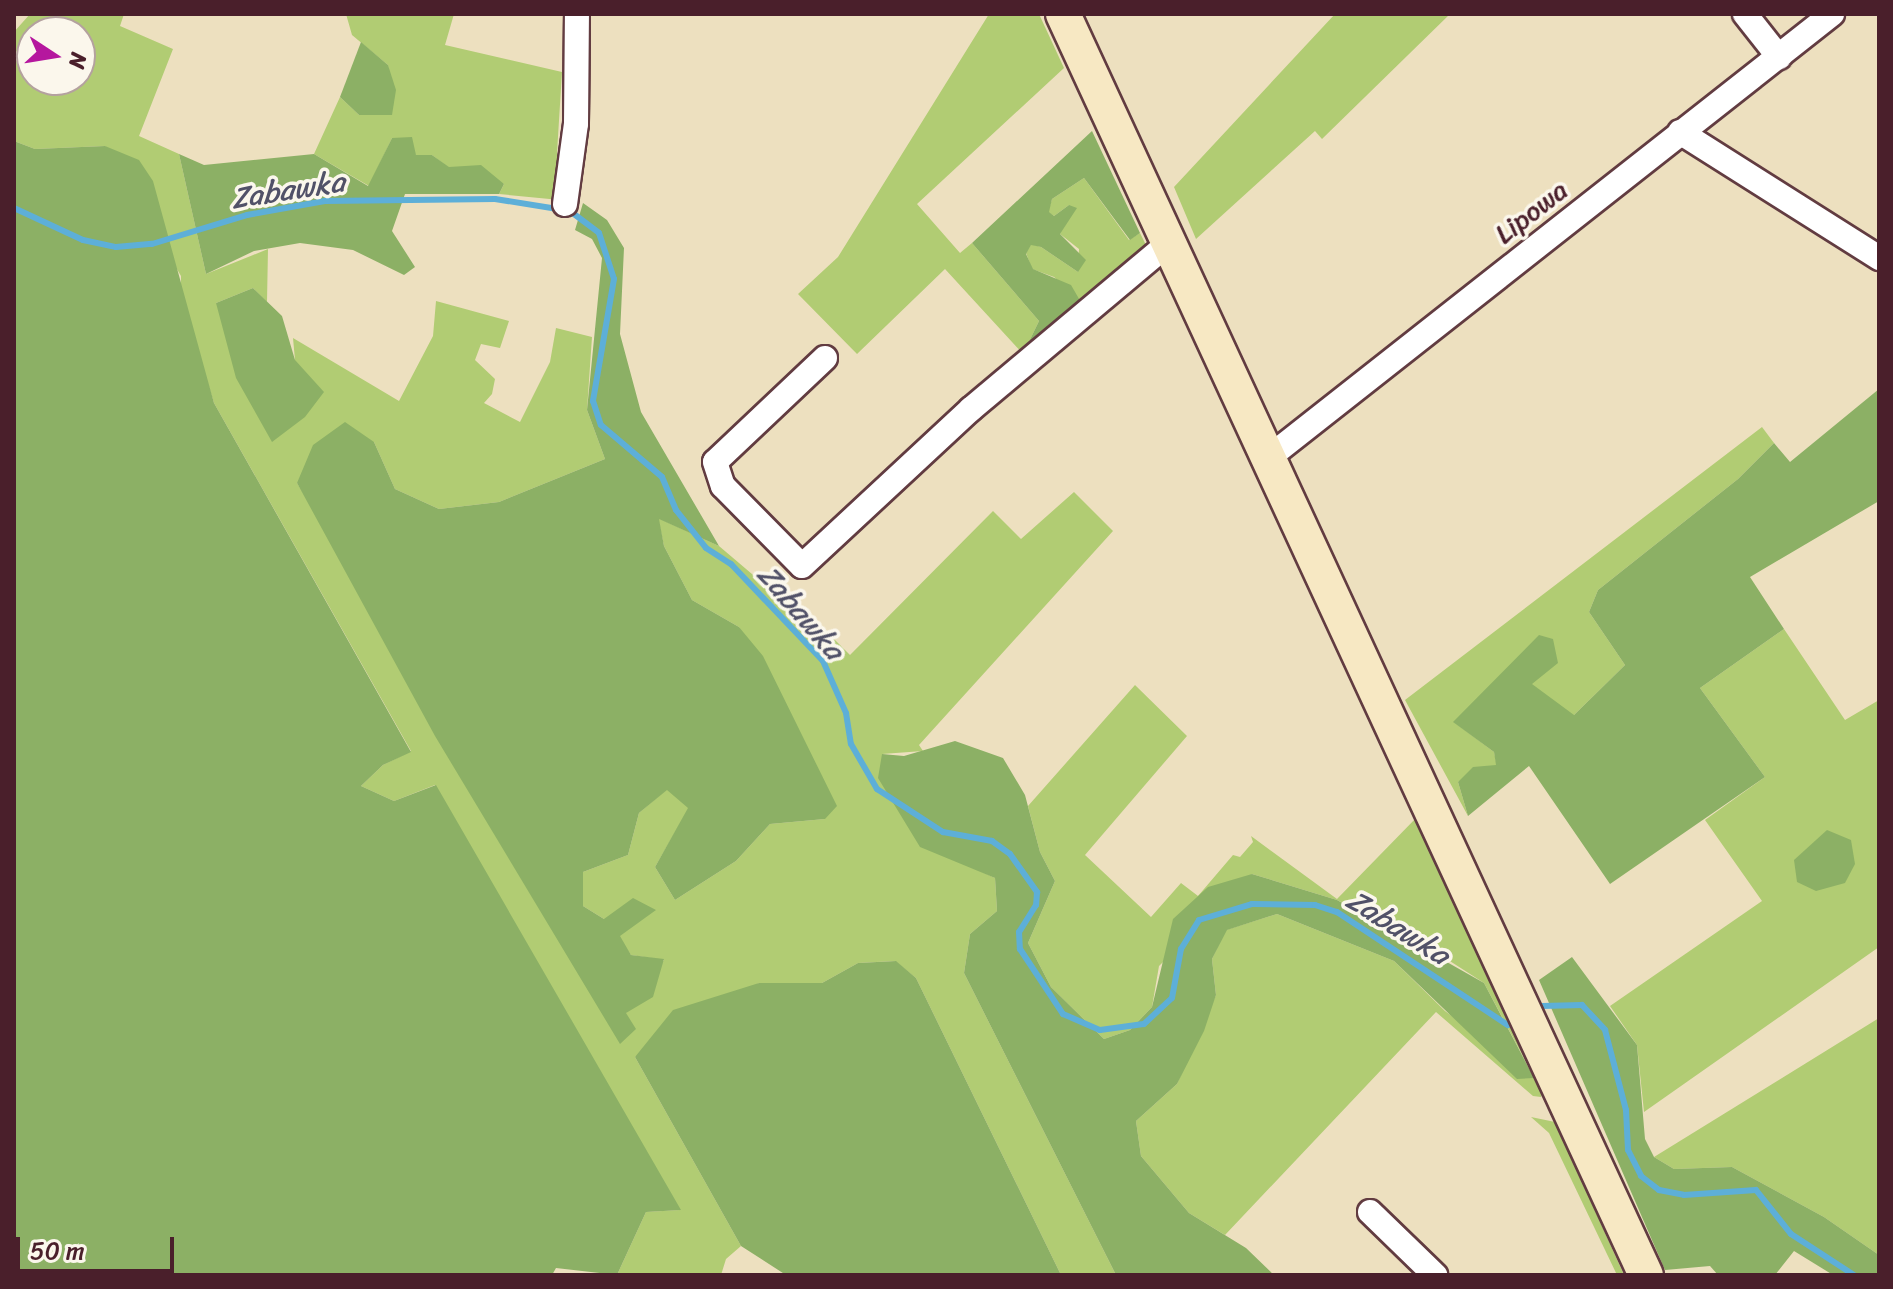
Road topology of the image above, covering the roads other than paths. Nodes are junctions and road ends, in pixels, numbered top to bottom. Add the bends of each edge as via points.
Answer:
1 (577, 14) edge
2 (1063, 14) edge
3 (1745, 14) edge
4 (1832, 14) edge
5 (1779, 57) junction
6 (1680, 132) junction
7 (565, 204) dead end
8 (1169, 243) junction
9 (1879, 258) edge
10 (825, 358) dead end
11 (1268, 458) junction
12 (1370, 1212) dead end
13 (1435, 1275) edge
14 (1646, 1275) edge

1 - 7 street via 576,124
2 - 8 main road
3 - 5 street
4 - 5 street, Lipowa
5 - 6 street, Lipowa
6 - 9 street
6 - 11 street, Lipowa
8 - 10 street via 971,409 802,566 723,486 715,462
8 - 11 main road
11 - 14 main road
12 - 13 street

